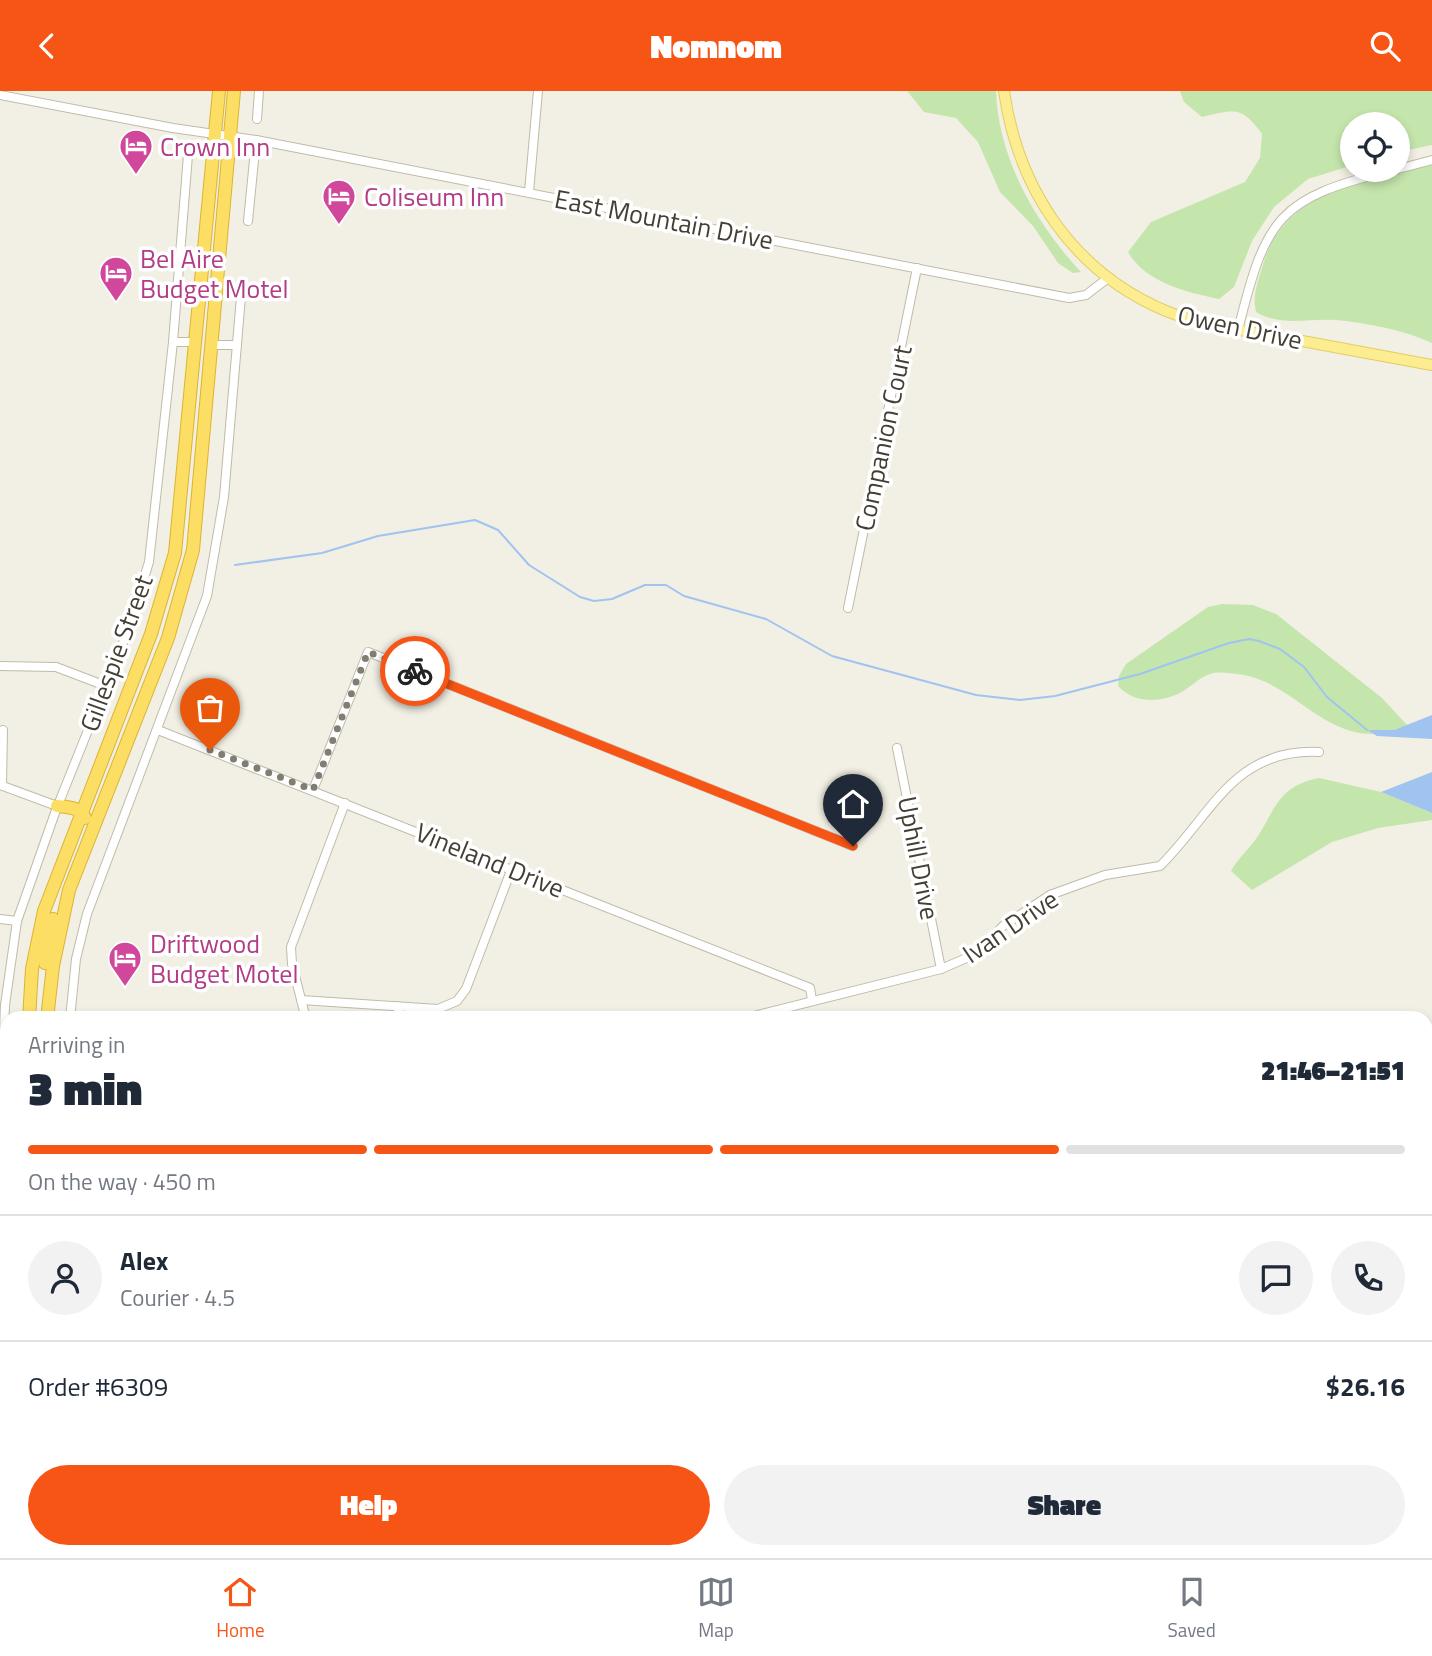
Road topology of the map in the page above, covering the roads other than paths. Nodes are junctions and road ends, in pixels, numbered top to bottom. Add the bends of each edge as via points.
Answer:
1 (219, 91) edge
2 (234, 91) edge
3 (259, 91) edge
4 (538, 91) edge
5 (1004, 91) edge
6 (0, 95) edge
7 (257, 119) dead end
8 (215, 135) junction
9 (229, 137) junction
10 (256, 140) junction
11 (188, 155) dead end
12 (1432, 160) edge
13 (1410, 166) edge
14 (1349, 182) edge
15 (529, 193) junction
16 (208, 215) junction
17 (248, 221) dead end
18 (917, 268) junction
19 (1108, 278) junction
20 (242, 285) dead end
21 (1238, 330) junction
22 (173, 342) junction
23 (196, 342) junction
24 (212, 345) junction
25 (237, 345) junction
26 (1432, 365) edge
27 (848, 608) dead end
28 (0, 666) edge
29 (106, 686) junction
30 (3, 730) dead end
31 (158, 730) junction
32 (897, 748) dead end
33 (1319, 752) dead end
34 (1, 785) edge
35 (313, 790) junction
36 (345, 803) junction
37 (59, 807) junction
38 (80, 811) junction
39 (75, 824) junction
40 (853, 846) dead end
41 (512, 868) junction
42 (0, 919) edge
43 (17, 921) junction
44 (941, 969) junction
45 (301, 1000) junction
46 (812, 1000) junction
47 (48, 1004) junction
48 (397, 1006) junction
49 (5, 1011) edge
50 (30, 1011) edge
51 (48, 1011) edge
52 (71, 1011) edge
53 (304, 1011) edge
54 (399, 1011) edge
55 (771, 1011) edge

1 - 8 highway
2 - 9 highway
3 - 7 street
4 - 15 street
5 - 19 main road, Owen Drive via 1014,142 1035,193 1067,240
6 - 8 street, East Mountain Drive
8 - 9 street, East Mountain Drive
8 - 16 highway
9 - 10 street, East Mountain Drive
9 - 24 highway
10 - 15 street, East Mountain Drive
10 - 17 street
11 - 22 street, Gillespie Street
12 - 13 street
14 - 21 street via 1300,204 1278,222 1256,259
15 - 18 street, East Mountain Drive
16 - 23 highway
16 - 24 highway via 205,338
18 - 19 street, East Mountain Drive via 1069,298 1086,295
18 - 27 street, Companion Court
19 - 21 main road, Owen Drive via 1167,311
20 - 25 street
21 - 26 main road, Owen Drive
22 - 23 street
22 - 29 street, Gillespie Street via 149,562
23 - 38 highway via 179,529 169,578
24 - 25 street
24 - 47 highway via 198,512 186,585 69,890
25 - 31 street via 224,497 207,596
28 - 29 street via 56,667
29 - 37 street, Gillespie Street
30 - 34 street
31 - 35 street, Vineland Drive
31 - 52 street via 87,914
32 - 44 street, Uphill Drive
33 - 44 street, Ivan Drive via 1261,761 1238,775 1160,866 1105,875 1050,895 1003,926 978,953
34 - 37 street
35 - 36 street, Vineland Drive
35 - 40 street via 368,652
36 - 41 street, Vineland Drive
36 - 45 street via 292,938 292,964
37 - 38 highway
37 - 39 highway
37 - 43 street, Gillespie Street
38 - 39 highway
38 - 47 highway via 84,827 48,939 43,993
39 - 50 highway via 37,937
41 - 46 street, Vineland Drive via 810,988
41 - 48 street via 462,996 438,1009
42 - 43 street
43 - 49 street, Gillespie Street
44 - 46 street, Ivan Drive
45 - 48 street
45 - 53 street
46 - 55 street, Ivan Drive
47 - 51 highway
48 - 54 street

